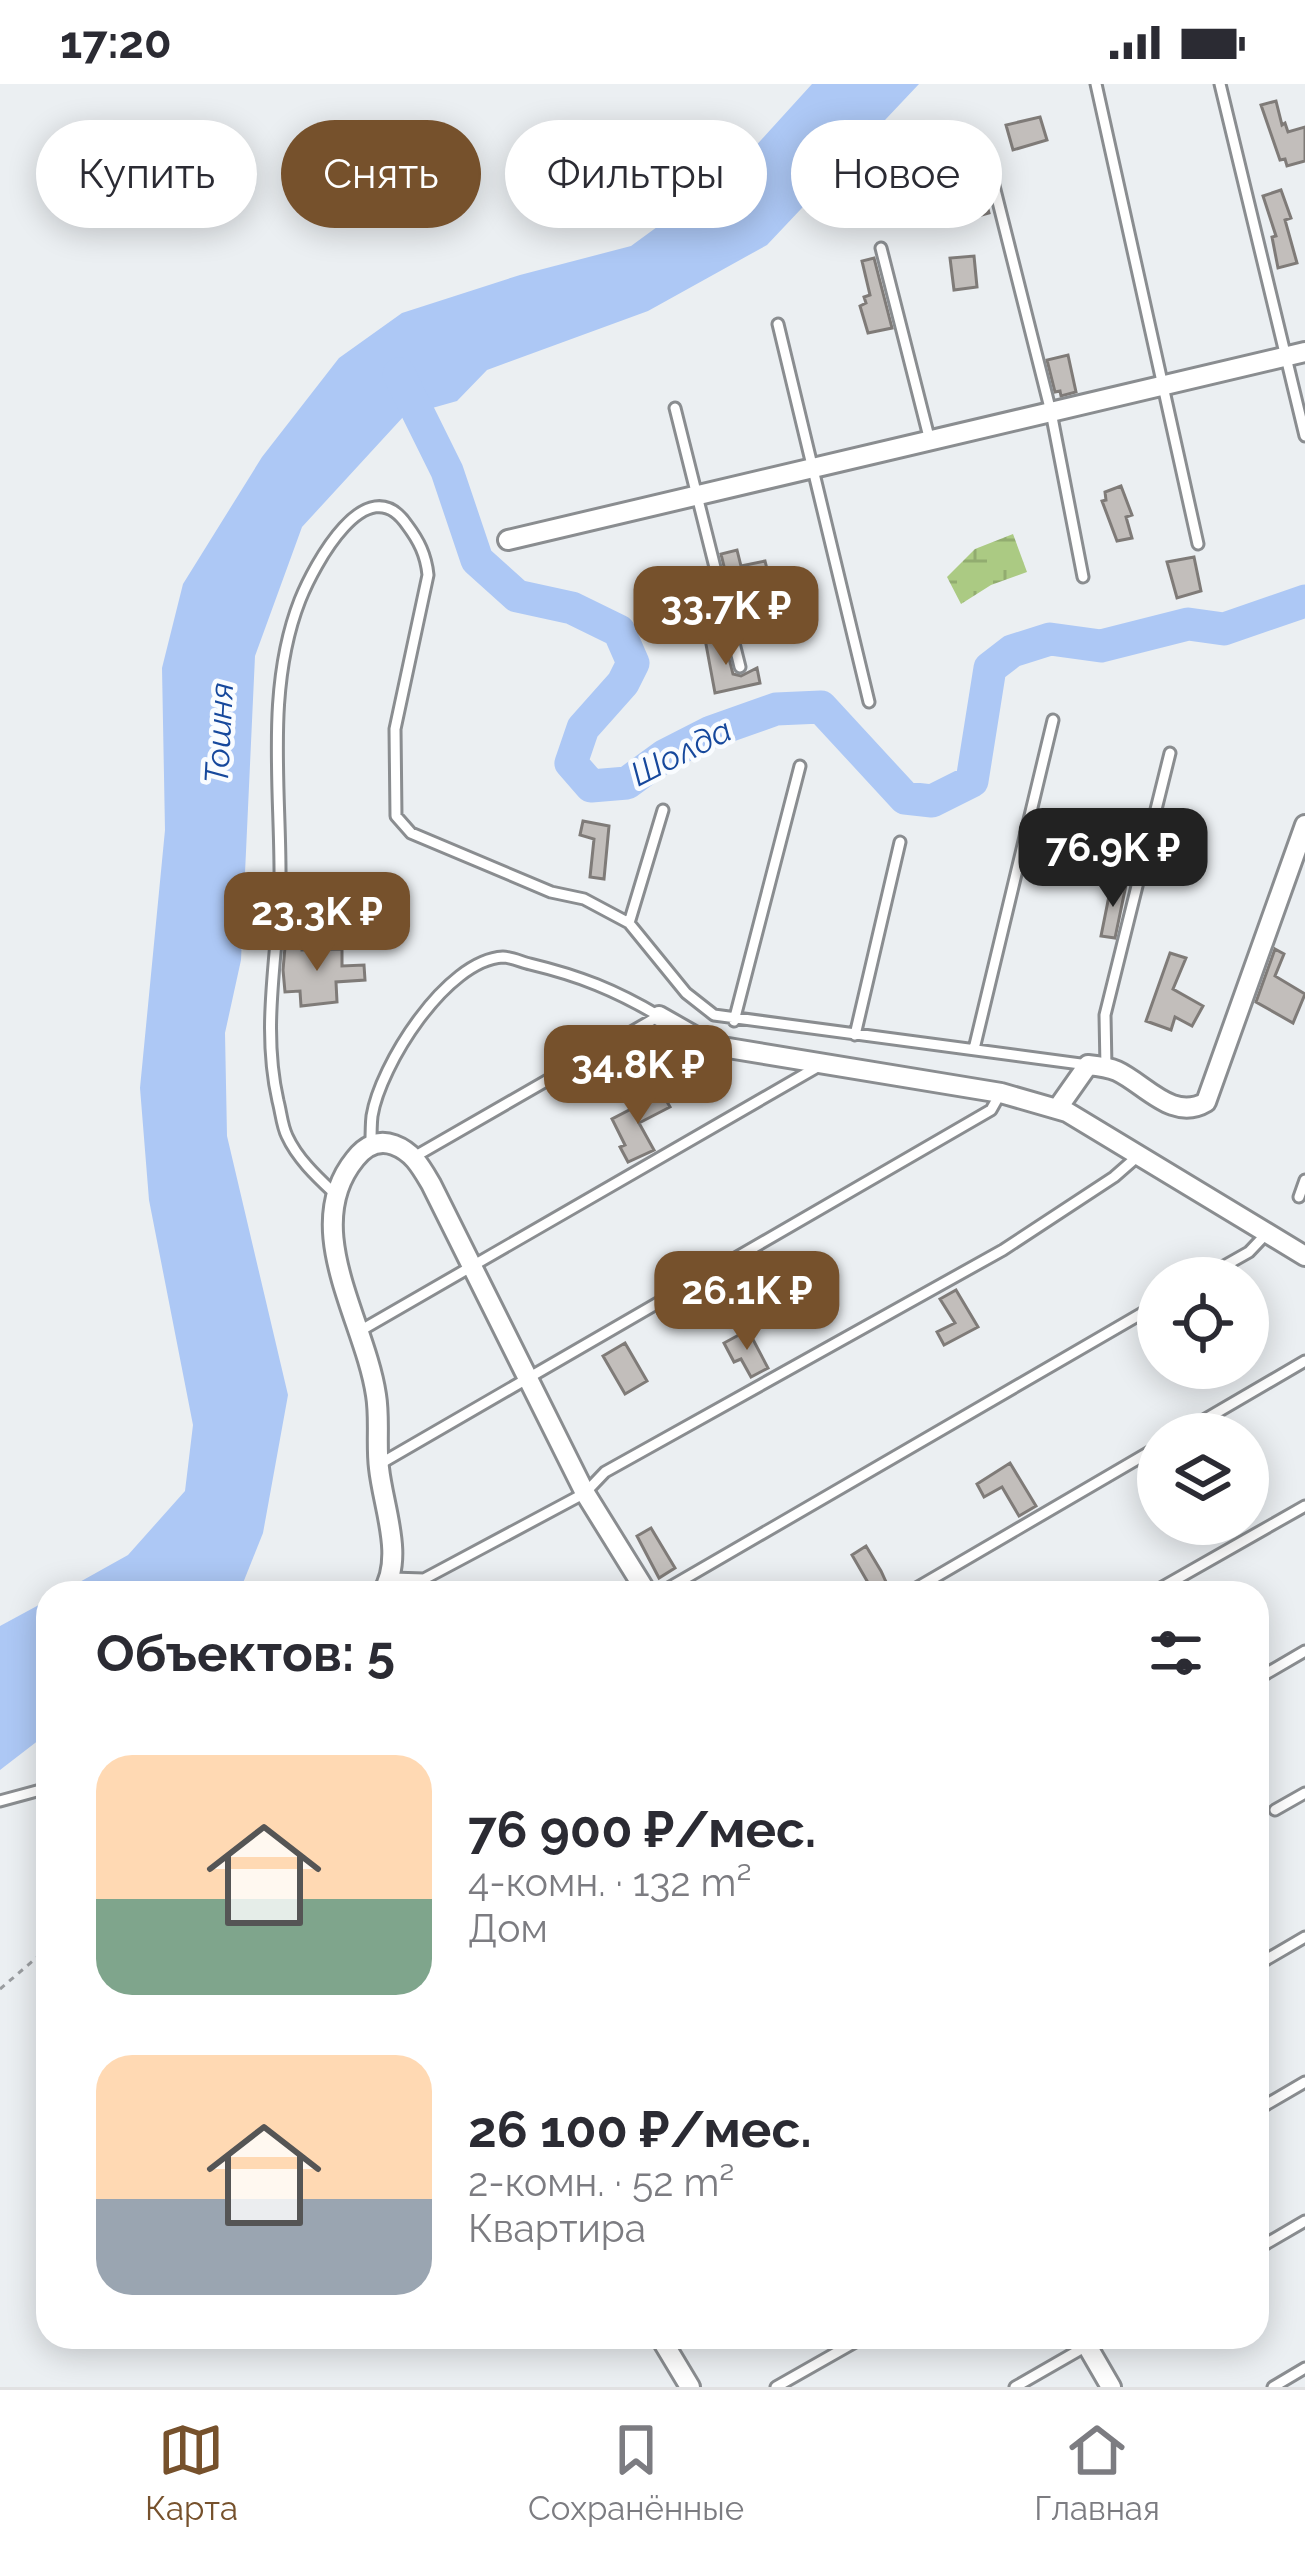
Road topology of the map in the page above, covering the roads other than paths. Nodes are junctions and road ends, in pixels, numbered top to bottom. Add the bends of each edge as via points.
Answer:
1 (1096, 84) edge
2 (1220, 84) edge
3 (1002, 218) edge
4 (881, 248) dead end
5 (778, 325) dead end
6 (1296, 354) edge
7 (1162, 386) junction
8 (675, 408) dead end
9 (1051, 412) junction
10 (1305, 436) edge
11 (930, 441) junction
12 (815, 468) junction
13 (698, 495) junction
14 (508, 540) dead end
15 (1198, 544) dead end
16 (1083, 577) dead end
17 (740, 667) dead end
18 (869, 701) dead end
19 (1053, 720) dead end
20 (1170, 753) dead end
21 (800, 766) dead end
22 (663, 809) dead end
23 (1305, 825) edge
24 (900, 842) dead end
25 (629, 923) junction
26 (659, 1016) junction
27 (734, 1021) junction
28 (855, 1035) junction
29 (974, 1049) junction
30 (819, 1066) junction
31 (1097, 1066) junction
32 (1001, 1093) junction
33 (1057, 1109) junction
34 (371, 1144) junction
35 (1138, 1156) junction
36 (415, 1157) junction
37 (1305, 1180) edge
38 (333, 1192) junction
39 (1299, 1197) dead end
40 (1267, 1233) junction
41 (1305, 1256) edge
42 (1240, 1257) edge
43 (471, 1268) junction
44 (1137, 1316) edge
45 (358, 1333) junction
46 (1305, 1361) edge
47 (527, 1380) junction
48 (1216, 1413) edge
49 (1137, 1459) edge
50 (378, 1465) junction
51 (585, 1493) junction
52 (1305, 1506) edge
53 (387, 1581) edge
54 (413, 1581) edge
55 (639, 1581) edge
56 (681, 1581) edge
57 (929, 1581) edge
58 (1173, 1581) edge
59 (1305, 1651) edge
60 (1269, 1672) edge
61 (36, 1792) edge
62 (1305, 1793) edge
63 (0, 1802) edge
64 (1275, 1810) dead end
65 (1305, 1937) edge
66 (1269, 1958) edge
67 (1305, 2082) edge
68 (1269, 2103) edge
69 (1305, 2221) edge
70 (1269, 2241) edge
71 (667, 2349) edge
72 (843, 2349) edge
73 (1076, 2349) edge
74 (1094, 2349) edge
75 (1305, 2368) edge
76 (690, 2387) edge
77 (776, 2387) edge
78 (1015, 2387) edge
79 (1111, 2387) edge
80 (1273, 2387) edge

1 - 7 lane
2 - 6 lane
3 - 9 lane
4 - 11 lane
5 - 12 lane
6 - 7 street
6 - 10 lane
7 - 9 street
7 - 15 lane
8 - 13 lane
9 - 11 street
9 - 16 lane
11 - 12 street
12 - 13 street
12 - 18 lane
13 - 14 street
13 - 17 lane
19 - 29 lane
20 - 31 lane
21 - 27 lane
22 - 25 lane
23 - 31 street via 1206,1102 1195,1109 1165,1102
24 - 28 lane
25 - 27 lane via 686,993
25 - 38 lane via 432,843 396,816 395,729 422,617 426,555 393,508 362,510 318,561 298,604 281,681 280,884 268,1018 286,1135
26 - 30 street via 710,1046
26 - 34 lane via 608,986 502,957 466,971 441,991 403,1047 372,1113
26 - 36 lane
27 - 28 lane
28 - 29 lane
29 - 31 lane
30 - 32 street
30 - 43 lane
31 - 33 street
32 - 33 street
32 - 47 lane via 991,1110
33 - 35 street
34 - 36 street
34 - 38 street
35 - 40 street
35 - 51 lane via 1003,1250 605,1472
36 - 43 street
37 - 39 lane
38 - 45 street via 335,1253
40 - 41 street
40 - 42 lane
43 - 45 lane
43 - 47 street
44 - 56 lane
45 - 50 street via 376,1393
46 - 48 lane
47 - 50 lane
47 - 51 street
49 - 57 lane
50 - 53 street via 389,1522
51 - 54 lane
51 - 55 street
52 - 58 lane
59 - 60 lane
61 - 63 lane
62 - 64 lane
65 - 66 lane
67 - 68 lane
69 - 70 lane
71 - 76 street
72 - 77 lane
73 - 78 lane
74 - 79 street
75 - 80 lane

